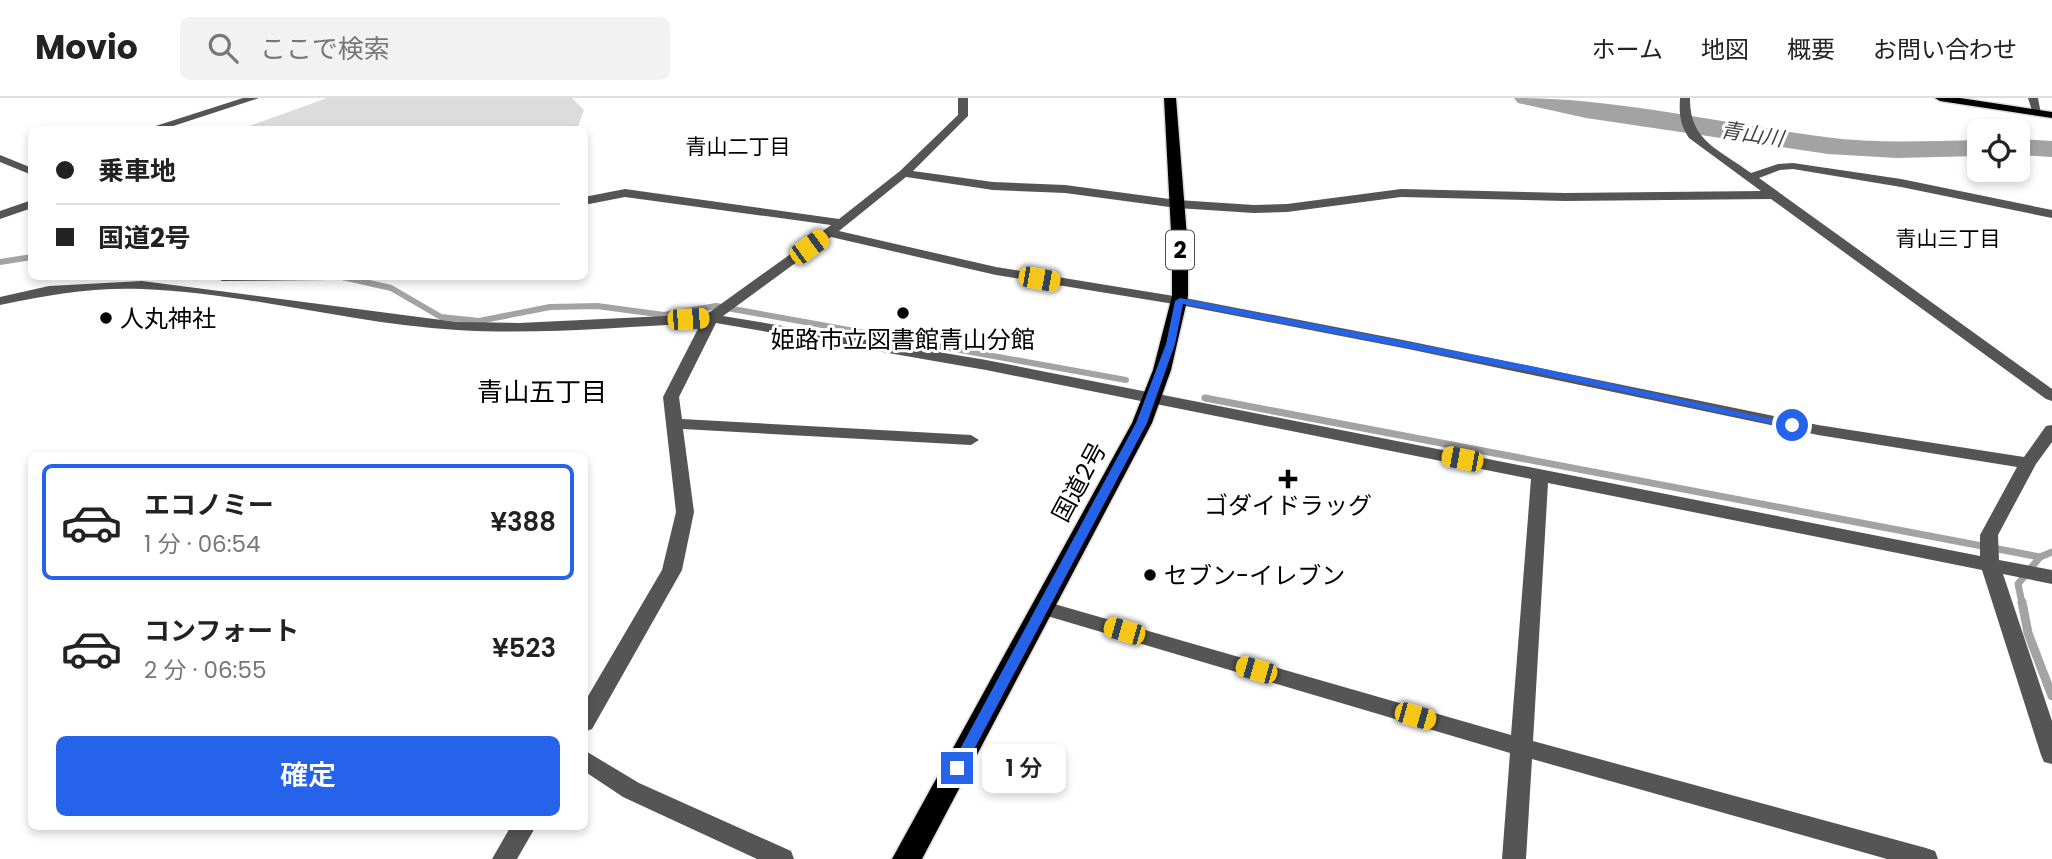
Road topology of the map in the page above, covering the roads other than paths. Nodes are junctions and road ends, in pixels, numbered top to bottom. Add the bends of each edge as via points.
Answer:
1 (254, 98) edge
2 (963, 98) edge
3 (1170, 98) edge
4 (1685, 98) edge
5 (1940, 98) edge
6 (2033, 98) edge
7 (2037, 112) junction
8 (2052, 114) edge
9 (161, 126) edge
10 (0, 158) edge
11 (28, 168) edge
12 (904, 173) junction
13 (1751, 177) junction
14 (1776, 195) junction
15 (588, 200) edge
16 (1177, 204) junction
17 (28, 205) edge
18 (2052, 214) edge
19 (0, 215) edge
20 (842, 223) junction
21 (829, 233) junction
22 (220, 280) edge
23 (212, 292) junction
24 (1180, 301) junction
25 (0, 302) edge
26 (719, 312) junction
27 (2052, 396) edge
28 (1152, 398) junction
29 (674, 424) junction
30 (2052, 430) edge
31 (971, 440) dead end
32 (2028, 463) junction
33 (1540, 474) junction
34 (1990, 564) junction
35 (2046, 576) edge
36 (1044, 608) junction
37 (588, 716) edge
38 (1521, 747) junction
39 (2052, 755) edge
40 (588, 762) edge
41 (522, 830) edge
42 (504, 859) edge
43 (782, 859) edge
44 (907, 859) edge
45 (1514, 859) edge
46 (1926, 859) edge

1 - 9 street
2 - 12 street via 963,116
3 - 16 highway, 国道2号 / 2
4 - 13 street via 1686,125 1698,140
5 - 7 main road
6 - 7 street
7 - 8 main road
10 - 11 street
12 - 16 street
12 - 20 street
13 - 14 street
13 - 18 street via 1793,166
14 - 16 street via 1401,193 1287,208
14 - 27 street
15 - 20 street via 625,193
16 - 24 highway, 国道2号 / 2
17 - 19 street
20 - 21 street
21 - 24 street via 996,271
21 - 26 street
22 - 23 street
23 - 25 street via 142,285 87,286
23 - 26 street via 457,326 532,326
24 - 28 highway, 国道2号 / 2
24 - 32 street via 1818,430
26 - 28 street
26 - 29 street via 671,397
28 - 33 street
28 - 36 highway, 国道2号 / 2
29 - 31 street
29 - 37 street via 685,512 672,570
30 - 32 street
32 - 34 street via 1989,535
33 - 34 street
33 - 38 street
34 - 35 street
34 - 39 street
36 - 38 street
36 - 44 highway, 国道2号 / 2
38 - 45 street
38 - 46 street
40 - 43 street via 631,790
41 - 42 street

